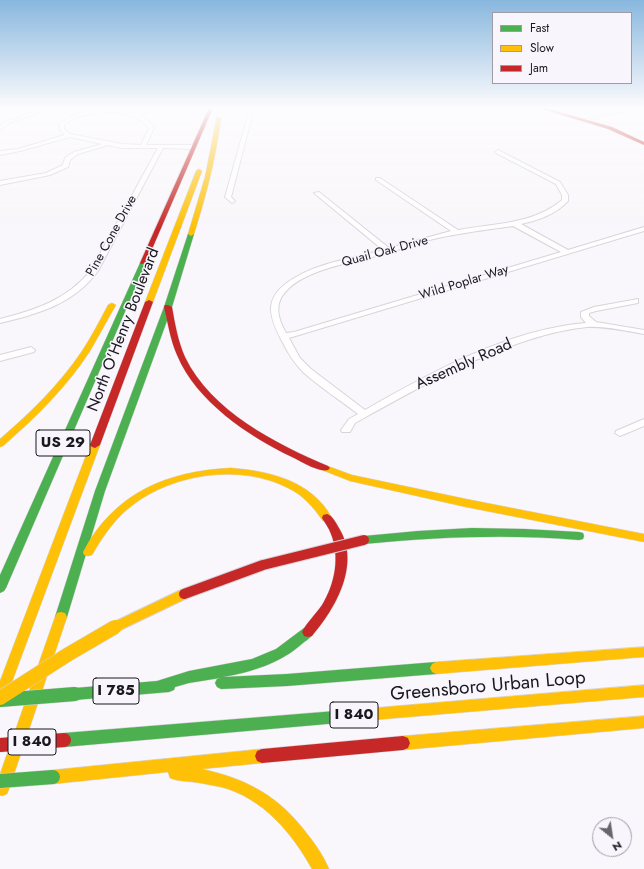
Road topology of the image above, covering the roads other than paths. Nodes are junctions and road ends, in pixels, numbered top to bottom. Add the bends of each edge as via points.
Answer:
1 (25, 149) edge
2 (91, 149) edge
3 (160, 149) edge
4 (191, 149) edge
5 (207, 149) edge
6 (214, 149) edge
7 (241, 149) edge
8 (498, 152) dead end
9 (0, 153) edge
10 (378, 179) dead end
11 (0, 183) edge
12 (317, 193) dead end
13 (232, 201) dead end
14 (515, 224) junction
15 (644, 228) edge
16 (457, 232) junction
17 (389, 251) junction
18 (567, 252) junction
19 (126, 298) junction
20 (635, 301) dead end
21 (168, 307) junction
22 (0, 321) edge
23 (594, 325) junction
24 (644, 332) edge
25 (283, 336) junction
26 (31, 350) dead end
27 (0, 358) edge
28 (365, 414) junction
29 (644, 422) edge
30 (346, 430) dead end
31 (620, 433) dead end
32 (0, 444) edge
33 (644, 538) edge
34 (644, 545) edge
35 (72, 583) junction
36 (0, 588) edge
37 (644, 652) edge
38 (156, 687) junction
39 (644, 691) edge
40 (0, 699) edge
41 (644, 722) edge
42 (0, 745) edge
43 (138, 769) junction
44 (0, 781) edge
45 (0, 794) edge
46 (321, 869) edge

1 - 9 street
2 - 11 street via 73,155 68,159 66,166 56,172
3 - 22 street, Pine Cone Drive via 94,272 84,284 70,296 51,305
4 - 19 main road, North O'Henry Boulevard / US 29
5 - 40 main road, North O'Henry Boulevard / US 29
6 - 21 main road, North O'Henry Boulevard / US 29 via 202,201
7 - 13 street via 228,197
8 - 14 street, Quail Oak Drive via 558,183 565,195 565,201 559,208
10 - 16 street
12 - 17 street
14 - 16 street, Quail Oak Drive
14 - 18 street
15 - 18 street, Wild Poplar Way
16 - 17 street, Quail Oak Drive
17 - 25 street, Quail Oak Drive via 312,272 289,285 274,305 274,316
18 - 25 street, Wild Poplar Way
19 - 32 main road via 113,303 67,378
19 - 36 main road, North O'Henry Boulevard / US 29
20 - 23 street via 585,312 585,317
21 - 33 main road via 172,332 183,361 199,386 241,423 286,451 350,478 374,484
21 - 35 main road via 100,491
23 - 24 street, Assembly Road
23 - 28 street, Assembly Road via 553,331 494,349 445,371
25 - 28 street, Quail Oak Drive via 299,363
26 - 27 street
28 - 30 street, Assembly Road via 349,424
29 - 31 street
34 - 40 main road, bridge via 590,537 491,530 406,535 320,549 228,576 144,612 55,662
35 - 38 main road via 99,534 120,511 147,492 189,475 233,470 264,475 303,492 324,511 338,538 342,564 335,594 307,634 278,654 244,669 191,677
35 - 45 main road
37 - 38 main road, Greensboro Urban Loop via 287,680
38 - 40 main road, Greensboro Urban Loop / I 785, bridge
39 - 42 main road, Greensboro Urban Loop / I 840, bridge
41 - 43 main road via 268,754
43 - 44 main road, bridge
43 - 46 main road via 194,774 239,786 272,806 289,821

